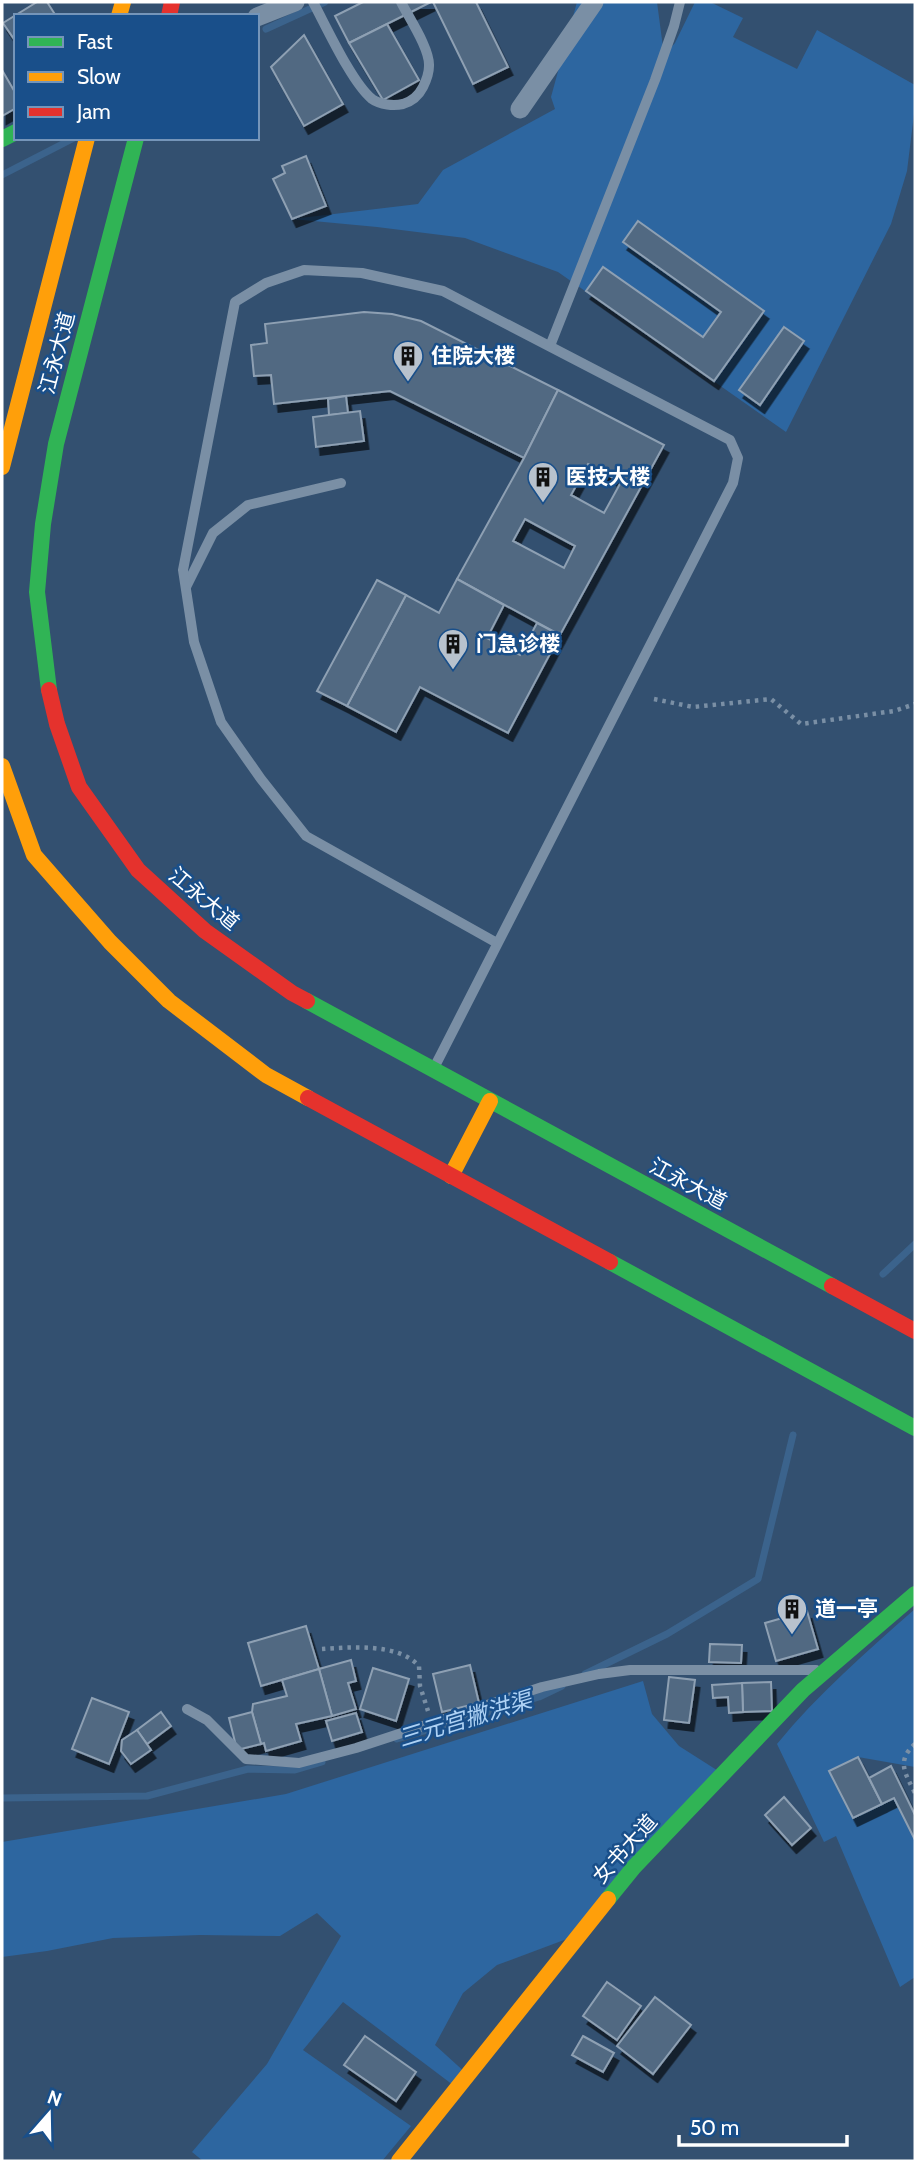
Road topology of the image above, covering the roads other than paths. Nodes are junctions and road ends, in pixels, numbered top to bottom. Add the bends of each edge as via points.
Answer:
1 (295, 2) edge
2 (313, 2) edge
3 (401, 2) edge
4 (594, 2) edge
5 (680, 2) edge
6 (259, 16) edge
7 (520, 109) dead end
8 (86, 140) edge
9 (135, 140) edge
10 (550, 346) junction
11 (2, 467) edge
12 (341, 483) dead end
13 (186, 587) junction
14 (2, 766) edge
15 (497, 943) junction
16 (433, 1070) junction
17 (490, 1101) junction
18 (451, 1176) junction
19 (915, 1331) edge
20 (915, 1428) edge
21 (915, 1594) edge
22 (826, 1670) junction
23 (187, 1709) dead end
24 (399, 2161) edge

1 - 6 street
2 - 3 lane via 354,78 373,99 395,105 415,99 429,64
4 - 7 street
5 - 10 lane
8 - 11 main road, 江永大道
9 - 16 main road, 江永大道 via 56,444 43,524 37,592 46,679 57,724 79,787 138,870 205,931 292,993
10 - 13 lane via 443,290 362,272 304,270 266,283 235,302 183,570
10 - 15 lane via 730,440 738,458 733,483
12 - 13 lane via 248,505 213,533
13 - 15 lane via 194,642 220,722 306,836
14 - 18 main road via 34,855 169,1001 266,1076
15 - 16 lane
16 - 17 main road, 江永大道
17 - 18 main road
17 - 19 main road, 江永大道
18 - 20 main road
21 - 22 main road, 女书大道
22 - 23 lane via 599,1674 542,1687 299,1763 246,1759 207,1720
22 - 24 main road, 女书大道 via 634,1867

